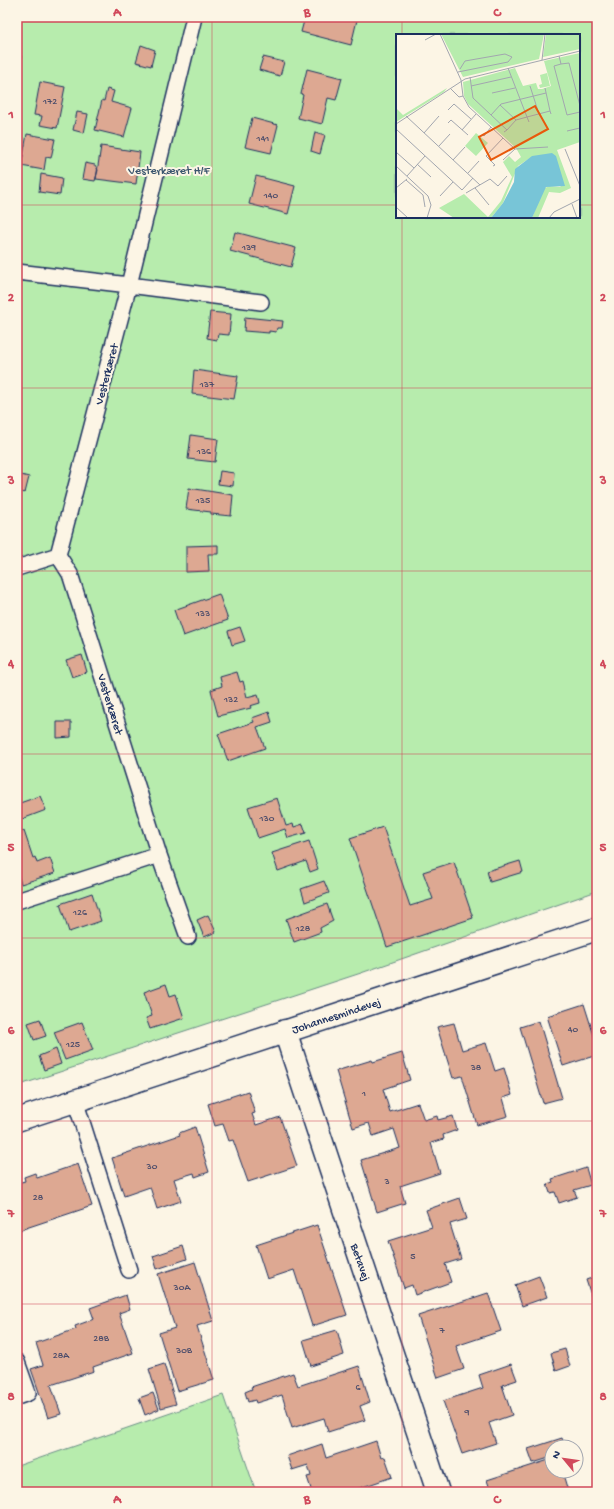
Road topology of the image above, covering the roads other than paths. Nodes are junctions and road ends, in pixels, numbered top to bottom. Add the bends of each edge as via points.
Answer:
1 (194, 17) edge
2 (17, 272) edge
3 (129, 285) junction
4 (261, 302) dead end
5 (58, 555) junction
6 (17, 568) edge
7 (159, 855) junction
8 (17, 901) edge
9 (597, 928) edge
10 (188, 937) dead end
11 (285, 1031) junction
12 (75, 1100) junction
13 (17, 1120) edge
14 (129, 1270) dead end
15 (17, 1362) edge
16 (17, 1397) edge
17 (438, 1492) edge

1 - 3 lane, Vesterkæret
2 - 3 lane
3 - 4 lane
3 - 5 lane, Vesterkæret
5 - 6 lane
5 - 7 lane, Vesterkæret via 70,574
7 - 8 lane
7 - 10 lane, Vesterkæret
9 - 11 street, Johannesmindevej
11 - 12 street, Johannesmindevej
11 - 17 street, Betavej
12 - 13 street, Johannesmindevej
12 - 14 lane
15 - 16 lane via 28,1393

